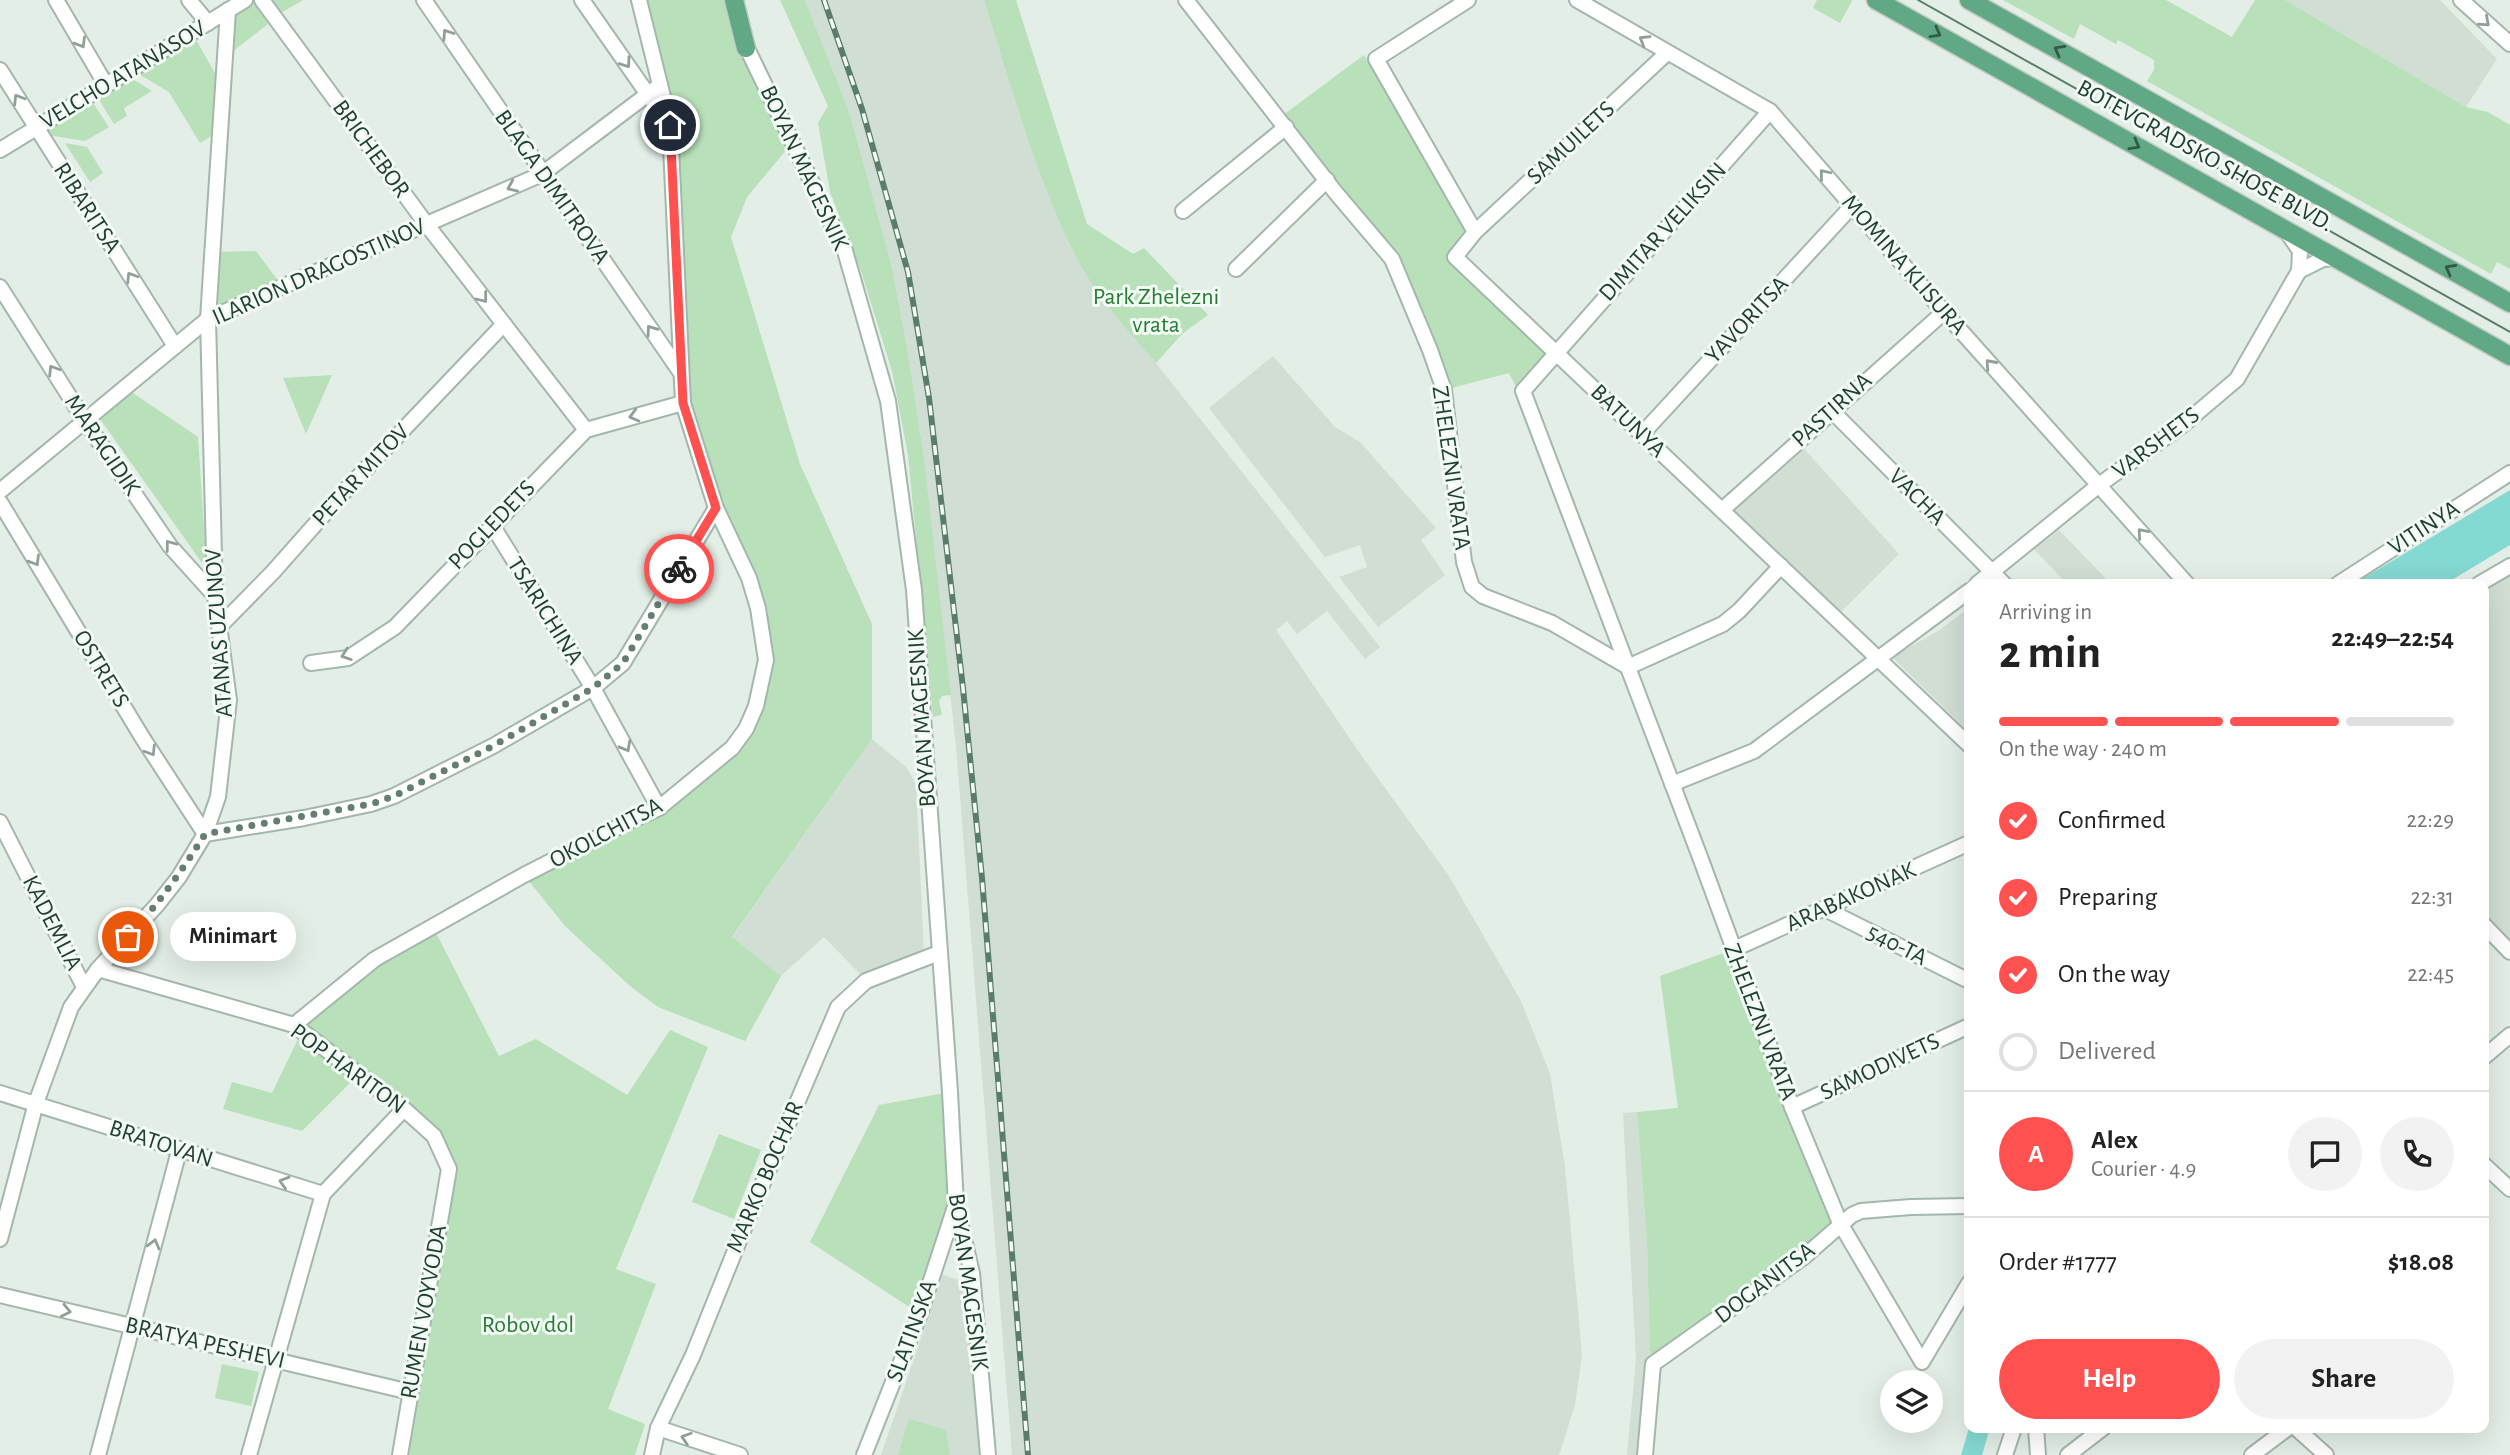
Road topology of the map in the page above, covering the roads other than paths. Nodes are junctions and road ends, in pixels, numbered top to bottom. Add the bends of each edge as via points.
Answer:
1 (56, 0) edge
2 (189, 0) edge
3 (246, 0) edge
4 (262, 0) edge
5 (424, 0) edge
6 (582, 0) edge
7 (639, 0) edge
8 (1186, 0) edge
9 (1468, 0) edge
10 (1577, 0) edge
11 (1877, 0) edge
12 (1969, 0) edge
13 (2462, 0) edge
14 (729, 3) edge
15 (228, 10) junction
16 (208, 23) junction
17 (2510, 44) edge
18 (746, 48) joint
19 (1667, 53) junction
20 (0, 70) edge
21 (106, 85) junction
22 (654, 90) junction
23 (1770, 111) junction
24 (1286, 127) junction
25 (36, 128) junction
26 (0, 150) edge
27 (542, 174) junction
28 (1327, 180) junction
29 (1852, 206) junction
30 (1182, 211) dead end
31 (427, 225) junction
32 (2284, 229) junction
33 (1475, 232) junction
34 (2338, 258) junction
35 (1236, 269) dead end
36 (2299, 271) junction
37 (0, 287) edge
38 (2510, 303) edge
39 (1944, 312) junction
40 (208, 319) junction
41 (504, 324) junction
42 (175, 346) junction
43 (1555, 352) junction
44 (2510, 356) edge
45 (681, 373) junction
46 (683, 403) junction
47 (1831, 410) junction
48 (85, 421) junction
49 (586, 429) junction
50 (1642, 434) junction
51 (2510, 473) edge
52 (2099, 485) junction
53 (0, 491) edge
54 (0, 502) edge
55 (716, 508) junction
56 (1722, 510) junction
57 (492, 525) junction
58 (1782, 566) junction
59 (2510, 566) edge
60 (1992, 573) junction
61 (1984, 579) edge
62 (1999, 579) edge
63 (2183, 579) edge
64 (2346, 579) edge
65 (2488, 579) edge
66 (1964, 595) edge
67 (215, 596) junction
68 (219, 626) junction
69 (1878, 659) junction
70 (311, 663) dead end
71 (1628, 667) junction
72 (593, 688) junction
73 (1964, 740) edge
74 (1672, 784) junction
75 (659, 808) junction
76 (0, 822) edge
77 (205, 834) junction
78 (1964, 845) edge
79 (1825, 909) junction
80 (2489, 930) edge
81 (1732, 950) junction
82 (2510, 952) edge
83 (939, 953) junction
84 (98, 970) junction
85 (1964, 978) edge
86 (84, 987) junction
87 (294, 1025) junction
88 (1964, 1028) edge
89 (2510, 1035) edge
90 (2489, 1053) edge
91 (0, 1093) edge
92 (36, 1103) junction
93 (1792, 1107) junction
94 (404, 1108) junction
95 (179, 1151) junction
96 (449, 1169) joint
97 (2489, 1170) edge
98 (2510, 1189) edge
99 (323, 1194) junction
100 (956, 1205) junction
101 (1964, 1206) edge
102 (1840, 1223) junction
103 (0, 1239) edge
104 (1964, 1291) edge
105 (0, 1296) edge
106 (132, 1326) junction
107 (275, 1360) junction
108 (410, 1392) junction
109 (658, 1429) junction
110 (2012, 1433) edge
111 (2036, 1433) edge
112 (2097, 1433) edge
113 (2281, 1433) edge
114 (2301, 1433) edge
115 (98, 1455) edge
116 (249, 1455) edge
117 (400, 1455) edge
118 (652, 1455) edge
119 (740, 1455) edge
120 (864, 1455) edge
121 (988, 1455) edge
122 (1645, 1455) edge
123 (2005, 1455) edge
124 (2038, 1455) edge
125 (2068, 1455) edge
126 (2252, 1455) edge
127 (2326, 1455) edge

1 -> 21 street
2 - 16 street
3 - 15 street, VELCHO ATANASOV
4 - 31 street, BRICHEBOR
27 -> 5 street, BLAGA DIMITROVA
6 -> 22 street
7 - 22 street
8 - 24 street, ZHELEZNI VRATA
9 - 33 street via 1376,59
19 -> 10 street, MOMINA KLISURA
11 -> 32 main road, BOTEVGRADSKO SHOSE BLVD.
38 -> 12 main road, BOTEVGRADSKO SHOSE BLVD.
13 -> 17 street
14 - 18 main road
15 - 16 street, VELCHO ATANASOV
15 - 40 street, ATANAS UZUNOV
16 - 21 street, VELCHO ATANASOV
18 - 83 street, BOYAN MAGESNIK via 845,251 888,401 914,590
19 - 23 street, MOMINA KLISURA
19 - 33 street, SAMUILETS
25 -> 20 street, RIBARITSA
21 - 25 street, VELCHO ATANASOV
22 - 27 street, ILARION DRAGOSTINOV
22 - 45 street via 670,125
29 -> 23 street, MOMINA KLISURA
23 - 43 street, DIMITAR VELIKSIN
24 - 28 street, ZHELEZNI VRATA
24 - 30 street
25 - 26 street, VELCHO ATANASOV
42 -> 25 street, RIBARITSA
27 -> 31 street, ILARION DRAGOSTINOV
45 -> 27 street, BLAGA DIMITROVA
28 - 35 street
28 - 71 street, ZHELEZNI VRATA via 1392,259 1430,350 1444,390 1464,562 1472,587 1483,596 1552,623
29 - 39 street, MOMINA KLISURA
29 - 50 street, YAVORITSA
31 - 40 street, ILARION DRAGOSTINOV
31 -> 41 street, BRICHEBOR
32 - 34 main road, BOTEVGRADSKO SHOSE BLVD.
32 - 36 street via 2300,251
33 - 43 street, BATUNYA via 1455,257
34 - 36 street via 2323,259
34 - 44 main road, BOTEVGRADSKO SHOSE BLVD.
36 - 52 street, VARSHETS via 2237,379
48 -> 37 street, MARAGIDIK
39 - 47 street, PASTIRNA
52 -> 39 street, MOMINA KLISURA
40 - 42 street, ILARION DRAGOSTINOV
40 - 67 street, ATANAS UZUNOV
41 - 49 street, BRICHEBOR
41 - 68 street, PETAR MITOV
42 - 48 street, ILARION DRAGOSTINOV
43 - 50 street, BATUNYA
43 - 71 street, ZHELEZNI VRATA via 1523,391
45 - 46 street
46 -> 49 street
46 - 55 street
47 - 56 street, PASTIRNA
47 - 60 street, VACHA
48 - 53 street, ILARION DRAGOSTINOV
67 -> 48 street, MARAGIDIK via 170,546
49 - 57 street, POGLEDETS
50 - 56 street, BATUNYA
51 - 64 street, VITINYA
52 - 60 street, VARSHETS
63 -> 52 street, MOMINA KLISURA
54 -> 77 street, OSTRETS
55 - 72 street via 623,663
55 - 75 street, OKOLCHITSA via 756,600 766,660 762,684 746,729 733,748
56 - 58 street, BATUNYA
57 -> 70 street, POGLEDETS via 395,627 348,657
57 - 72 street, TSARICHINA
58 - 69 street, BATUNYA
58 - 71 street via 1723,624
59 - 65 street
60 - 61 street, VARSHETS
60 - 62 street, VACHA
66 - 69 street
67 - 68 street, ATANAS UZUNOV
68 - 77 street, ATANAS UZUNOV via 229,701 218,797
69 - 73 street, BATUNYA
69 - 74 street via 1754,751
71 - 74 street, ZHELEZNI VRATA
72 -> 75 street, TSARICHINA
72 - 77 street via 394,796 304,818
74 - 81 street, ZHELEZNI VRATA
75 - 87 street, OKOLCHITSA via 524,875 375,959
76 - 86 street, KADEMLIA
77 - 84 street, ATANAS UZUNOV via 157,905
78 - 79 street, ARABAKONAK
79 - 81 street, ARABAKONAK
79 - 85 street, 540-ТА
80 - 82 street
81 - 93 street, ZHELEZNI VRATA
83 - 100 street, BOYAN MAGESNIK
83 - 109 street, MARKO BOCHAR via 866,981 838,1007
84 - 86 street, ATANAS UZUNOV
84 - 87 street, POP HARITON
86 - 92 street, ATANAS UZUNOV via 62,1027
87 - 94 street, POP HARITON
88 - 93 street, SAMODIVETS
89 - 90 street
91 - 92 street, BRATOVAN
92 - 95 street, BRATOVAN
92 - 103 street, ATANAS UZUNOV
93 - 102 street, ZHELEZNI VRATA
94 - 96 street, POP HARITON via 434,1136
94 - 99 street
99 -> 95 street, BRATOVAN
106 -> 95 street
96 - 108 street, RUMEN VOYVODA
97 - 98 street
99 - 107 street
100 - 120 street, SLATINSKA via 920,1314
100 - 121 street, BOYAN MAGESNIK via 972,1273
101 - 102 street, DOGANITSA via 1861,1211
102 - 104 street, ZHELEZNI VRATA via 1922,1362
102 - 122 street, DOGANITSA via 1805,1256 1653,1364
105 -> 106 street, BRATYA PESHEVI
106 - 107 street, BRATYA PESHEVI
106 - 115 street
107 - 108 street, BRATYA PESHEVI
107 - 116 street
108 - 117 street, RUMEN VOYVODA
109 - 118 street, MARKO BOCHAR
119 -> 109 street
110 - 123 street
111 - 124 street
112 - 125 street
113 - 126 street
114 - 127 street

